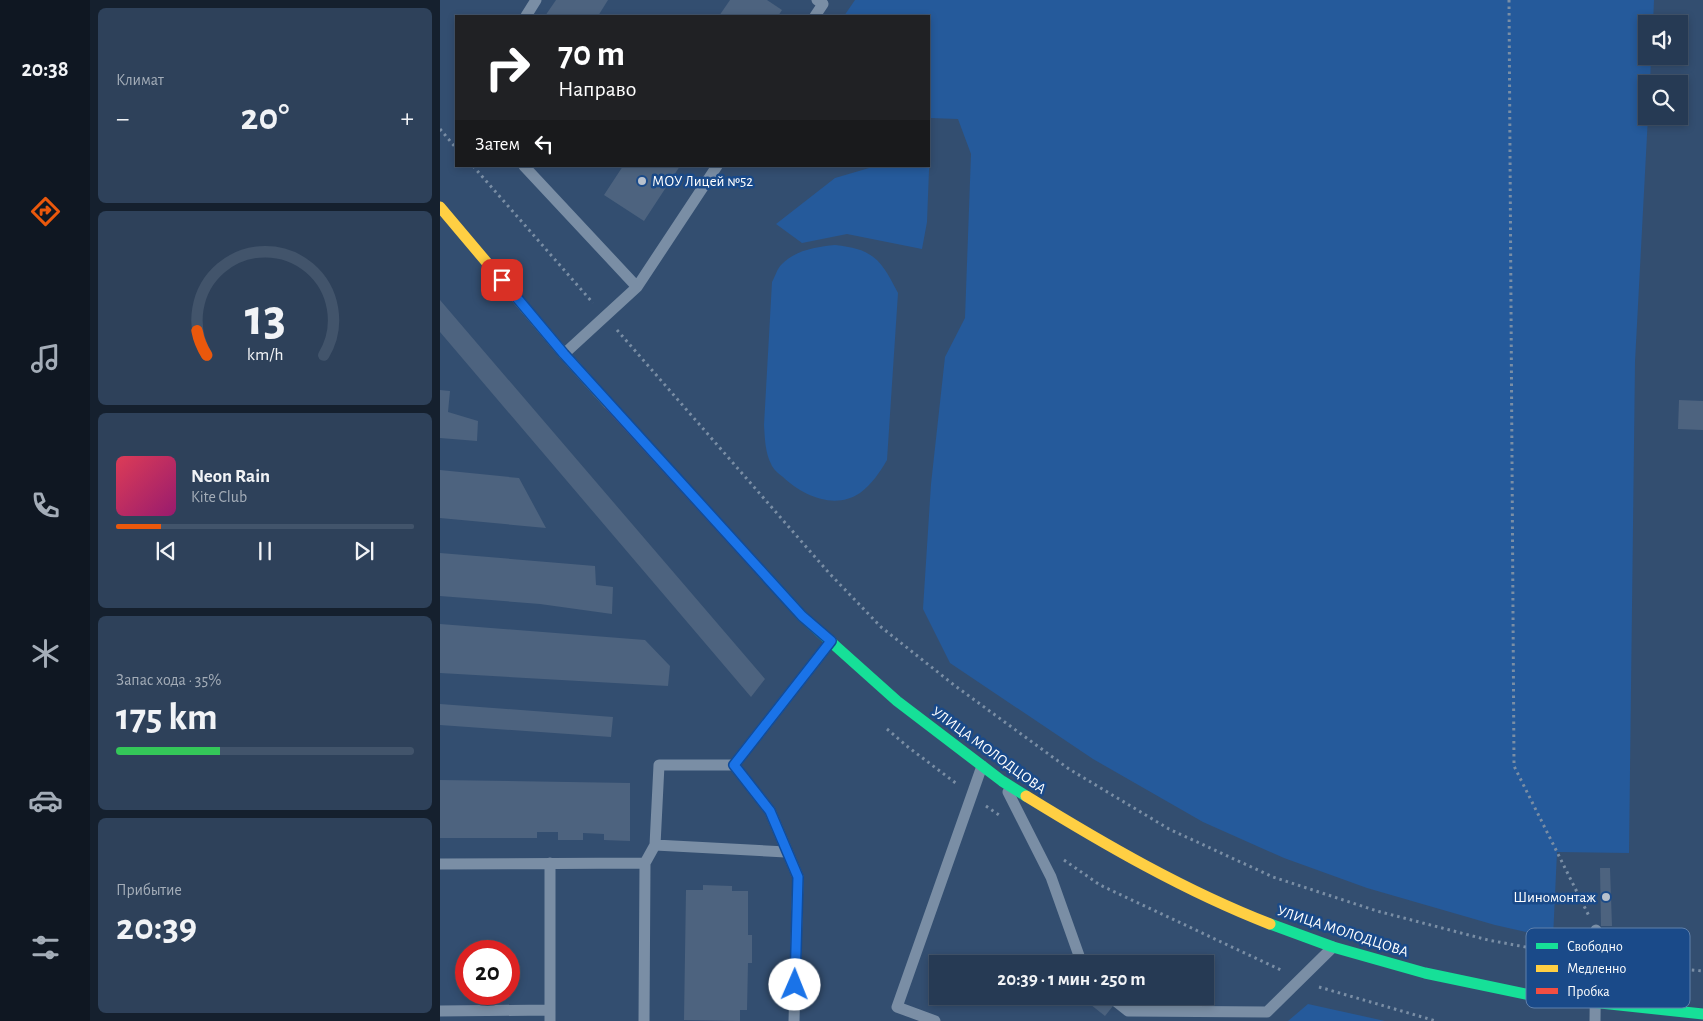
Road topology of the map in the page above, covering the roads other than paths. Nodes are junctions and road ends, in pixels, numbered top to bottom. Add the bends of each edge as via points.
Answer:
1 (536, 0) edge
2 (817, 0) edge
3 (527, 15) edge
4 (816, 15) edge
5 (525, 167) edge
6 (716, 167) edge
7 (440, 207) edge
8 (637, 288) junction
9 (564, 354) junction
10 (831, 641) junction
11 (734, 765) junction
12 (982, 766) junction
13 (1002, 781) junction
14 (655, 845) junction
15 (786, 852) junction
16 (550, 863) junction
17 (645, 863) junction
18 (440, 864) edge
19 (1334, 947) junction
20 (1079, 955) edge
21 (1526, 994) edge
22 (1120, 1005) edge
23 (1595, 1008) edge
24 (1644, 1008) edge
25 (440, 1011) edge
26 (1703, 1014) edge
27 (550, 1016) edge
28 (644, 1021) edge
29 (794, 1021) edge
30 (934, 1021) edge
31 (1595, 1021) edge

1 - 3 lane
2 - 4 lane via 823,4
5 - 8 lane
6 - 8 lane
7 - 9 street, УЛИЦА МОЛОДЦОВА
8 - 9 lane
9 - 10 street, УЛИЦА МОЛОДЦОВА via 802,616
10 - 11 lane
10 - 12 street, УЛИЦА МОЛОДЦОВА via 897,701
11 - 14 lane via 659,765
11 - 15 lane via 770,811
12 - 13 street, УЛИЦА МОЛОДЦОВА
12 - 30 lane via 897,1007
13 - 19 street, УЛИЦА МОЛОДЦОВА via 1090,836 1182,884 1253,917
13 - 20 lane via 1051,877
14 - 15 lane
14 - 17 lane
15 - 29 lane via 798,877
16 - 17 lane
16 - 18 lane
16 - 27 lane
17 - 28 lane
19 - 21 street, УЛИЦА МОЛОДЦОВА via 1425,973
19 - 22 lane via 1267,1012 1128,1011
23 - 31 lane
24 - 26 street, УЛИЦА МОЛОДЦОВА
25 - 27 lane

